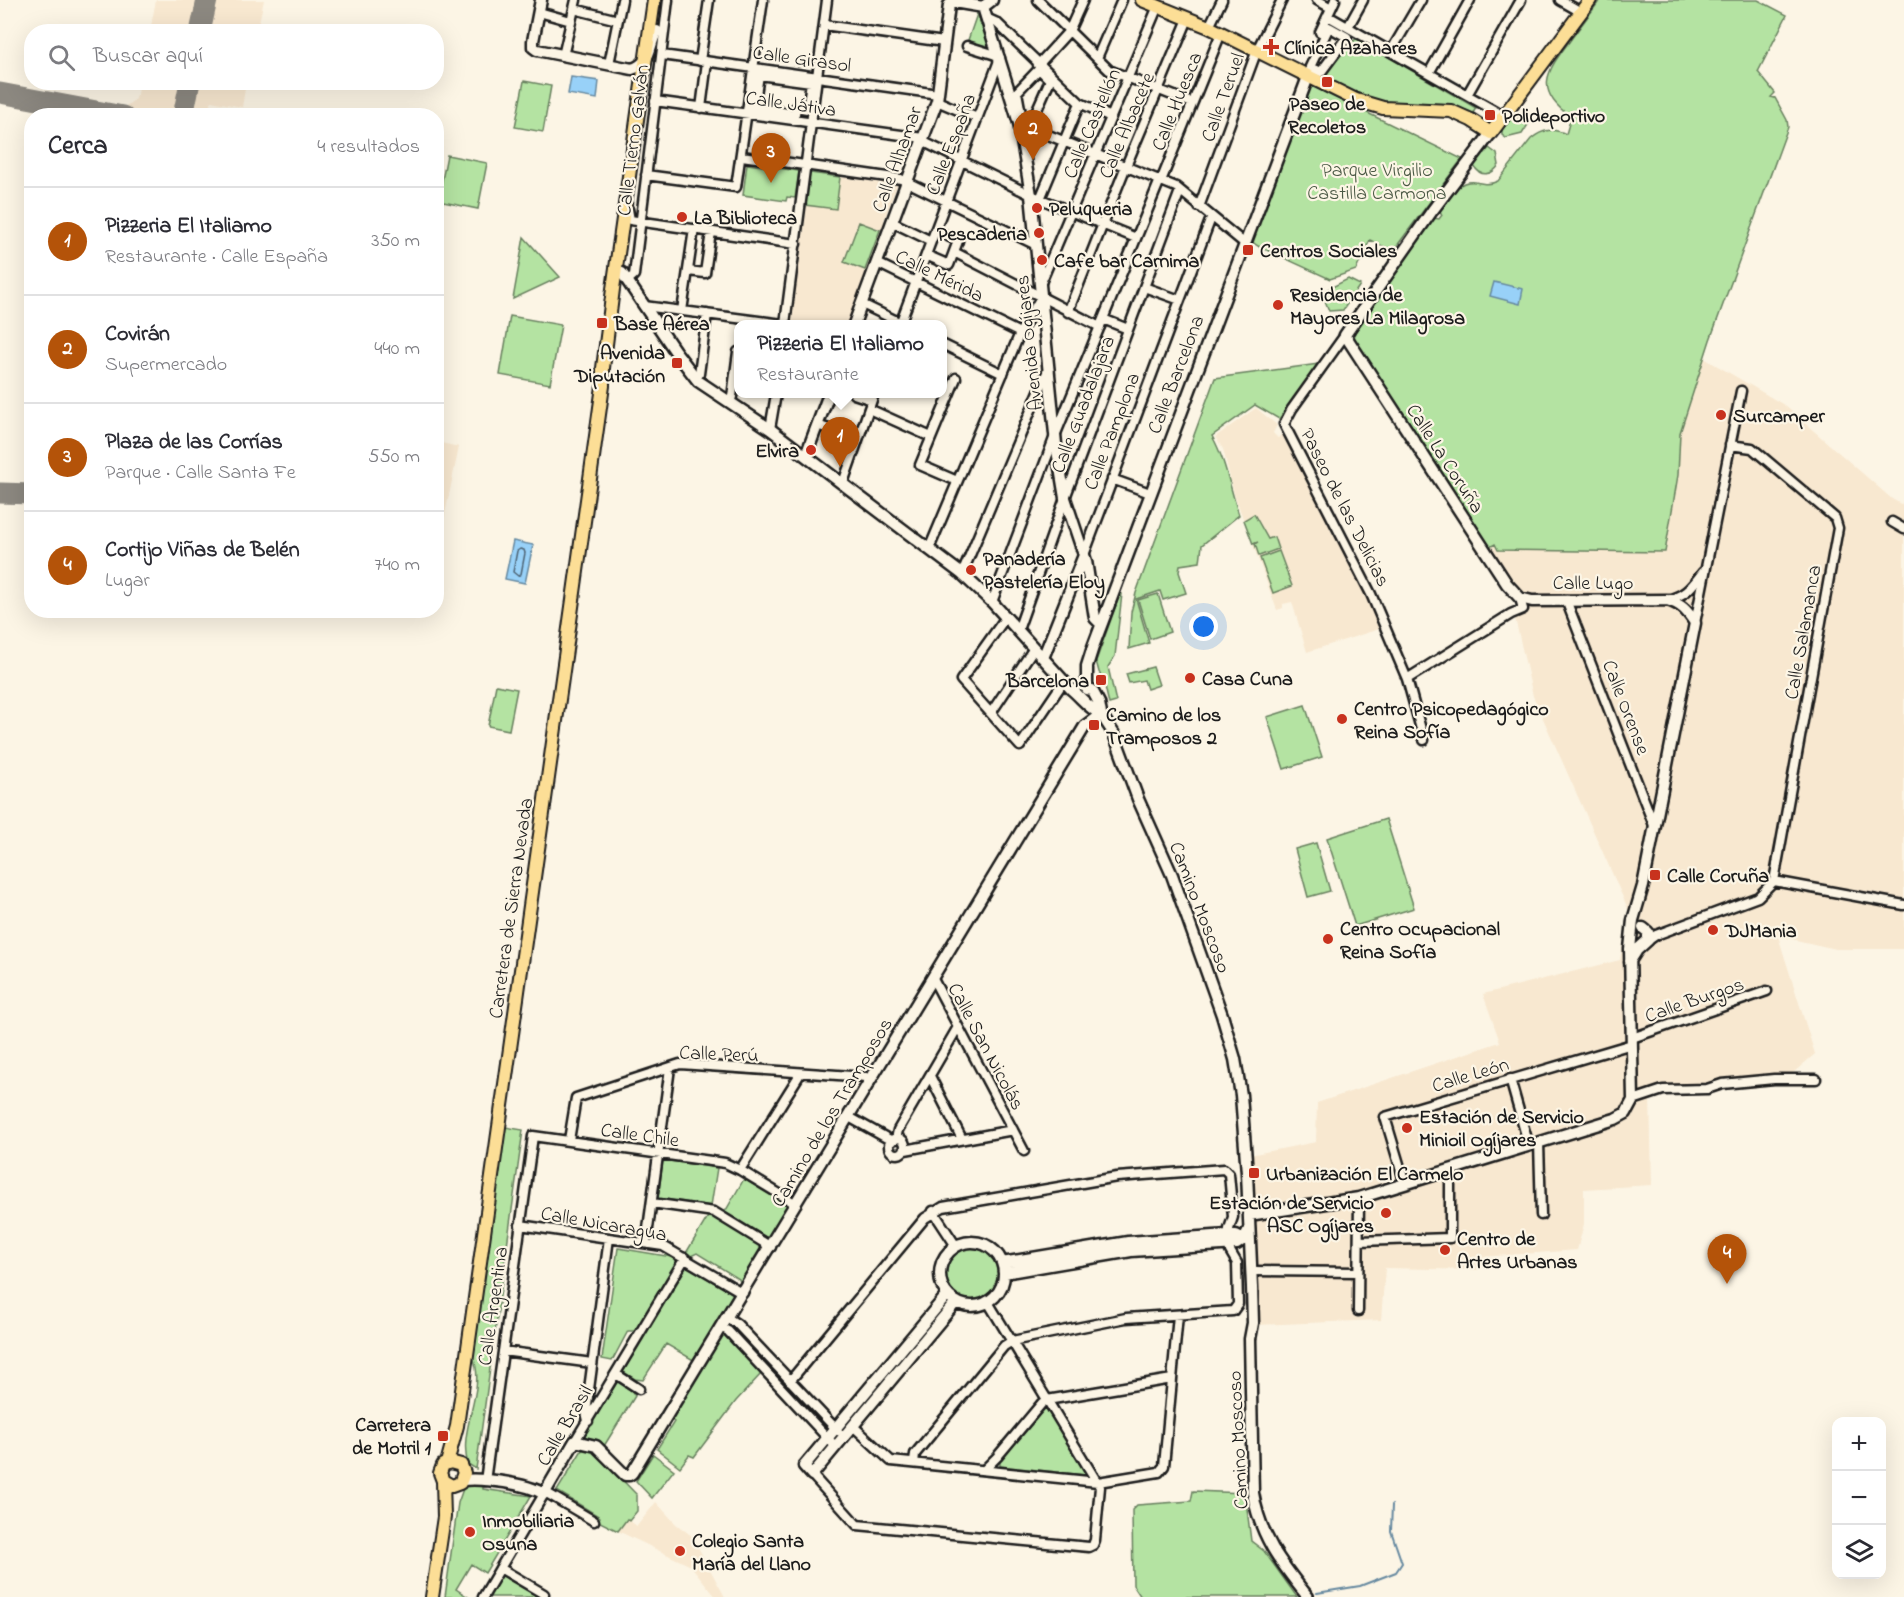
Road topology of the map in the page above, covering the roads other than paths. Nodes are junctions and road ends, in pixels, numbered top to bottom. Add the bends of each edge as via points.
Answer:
1 (541, 0) edge
2 (576, 0) edge
3 (622, 0) edge
4 (654, 0) edge
5 (662, 0) edge
6 (668, 0) edge
7 (709, 0) edge
8 (763, 0) edge
9 (827, 0) edge
10 (992, 0) edge
11 (1038, 0) edge
12 (1083, 0) edge
13 (1122, 0) edge
14 (1142, 0) edge
15 (1222, 0) edge
16 (1282, 0) edge
17 (1317, 0) edge
18 (1363, 0) edge
19 (1421, 0) edge
20 (1470, 0) edge
21 (1521, 0) edge
22 (1560, 0) edge
23 (1590, 0) edge
24 (954, 1) edge
25 (1158, 6) junction
26 (983, 7) junction
27 (1331, 8) edge
28 (574, 9) junction
29 (539, 12) junction
30 (1581, 12) junction
31 (986, 18) junction
32 (1188, 19) junction
33 (618, 20) junction
34 (571, 21) junction
35 (824, 25) junction
36 (1209, 27) junction
37 (1329, 27) joint
38 (1348, 27) junction
39 (657, 31) junction
40 (1069, 31) junction
41 (1221, 33) junction
42 (944, 42) junction
43 (967, 46) dead end
44 (1257, 51) junction
45 (1391, 51) junction
46 (564, 56) junction
47 (662, 56) junction
48 (999, 57) junction
49 (1097, 58) junction
50 (646, 61) junction
51 (703, 61) junction
52 (1040, 63) junction
53 (609, 64) junction
54 (632, 69) junction
55 (756, 71) junction
56 (1429, 73) junction
57 (1304, 75) junction
58 (993, 76) junction
59 (818, 77) junction
60 (1006, 77) junction
61 (1054, 77) junction
62 (1128, 77) junction
63 (642, 87) junction
64 (1159, 90) junction
65 (1012, 95) junction
66 (1467, 95) junction
67 (937, 98) junction
68 (656, 101) junction
69 (1080, 103) junction
70 (1192, 103) junction
71 (701, 108) junction
72 (747, 114) junction
73 (1504, 116) junction
74 (1111, 117) junction
75 (977, 118) junction
76 (812, 123) junction
77 (1019, 123) junction
78 (1032, 126) junction
79 (1491, 133) junction
80 (922, 139) junction
81 (1064, 141) junction
82 (1096, 154) junction
83 (742, 156) junction
84 (961, 161) junction
85 (807, 166) junction
86 (1126, 166) junction
87 (646, 175) junction
88 (907, 181) junction
89 (1161, 181) junction
90 (1180, 191) junction
91 (1036, 197) junction
92 (627, 198) junction
93 (946, 200) junction
94 (1199, 207) junction
95 (1071, 212) junction
96 (1211, 218) junction
97 (636, 221) junction
98 (892, 222) junction
99 (1103, 225) junction
100 (694, 229) junction
101 (935, 230) junction
102 (711, 232) junction
103 (1136, 238) junction
104 (931, 241) junction
105 (1244, 243) junction
106 (796, 244) junction
107 (1036, 245) junction
108 (954, 252) junction
109 (926, 255) junction
110 (877, 263) junction
111 (688, 271) junction
112 (622, 276) junction
113 (916, 282) junction
114 (1144, 287) junction
115 (1041, 291) junction
116 (1180, 300) junction
117 (862, 304) junction
118 (644, 306) junction
119 (682, 311) junction
120 (1068, 312) junction
121 (707, 314) junction
122 (734, 320) edge
123 (785, 320) edge
124 (856, 320) edge
125 (893, 320) edge
126 (902, 320) edge
127 (1102, 323) junction
128 (1128, 329) junction
129 (1020, 333) junction
130 (1345, 335) junction
131 (947, 346) edge
132 (1049, 369) junction
133 (699, 374) dead end
134 (1003, 374) junction
135 (956, 378) dead end
136 (734, 382) edge
137 (947, 389) edge
138 (1741, 392) dead end
139 (732, 397) dead end
140 (775, 398) edge
141 (827, 398) edge
142 (873, 398) edge
143 (943, 398) edge
144 (869, 409) junction
145 (817, 425) junction
146 (770, 429) junction
147 (1055, 436) junction
148 (931, 437) junction
149 (858, 439) junction
150 (1730, 445) junction
151 (806, 456) junction
152 (1112, 479) junction
153 (957, 481) junction
154 (843, 483) junction
155 (1150, 493) junction
156 (1065, 498) junction
157 (1892, 522) dead end
158 (1904, 529) edge
159 (929, 549) junction
160 (1084, 555) junction
161 (1705, 569) junction
162 (962, 574) junction
163 (1520, 598) junction
164 (1566, 600) junction
165 (1666, 600) junction
166 (992, 602) junction
167 (1006, 617) junction
168 (1695, 623) junction
169 (1101, 624) junction
170 (1018, 630) junction
171 (1034, 648) junction
172 (1043, 658) junction
173 (1407, 679) junction
174 (1064, 681) junction
175 (1081, 690) junction
176 (990, 713) junction
177 (1101, 714) junction
178 (1424, 740) dead end
179 (1655, 828) junction
180 (1774, 881) junction
181 (1639, 905) junction
182 (1904, 905) edge
183 (1644, 928) junction
184 (1670, 930) junction
185 (1632, 934) junction
186 (1645, 943) junction
187 (1630, 962) junction
188 (933, 979) junction
189 (1767, 992) dead end
190 (958, 1027) junction
191 (1632, 1041) junction
192 (670, 1068) junction
193 (800, 1074) junction
194 (930, 1076) junction
195 (1509, 1079) junction
196 (1816, 1079) dead end
197 (871, 1080) junction
198 (1632, 1100) junction
199 (849, 1117) junction
200 (1013, 1130) junction
201 (533, 1136) joint
202 (962, 1139) junction
203 (569, 1140) junction
204 (894, 1140) junction
205 (1534, 1144) junction
206 (1024, 1151) dead end
207 (659, 1154) junction
208 (740, 1170) junction
209 (1450, 1170) junction
210 (1244, 1176) junction
211 (1405, 1184) junction
212 (1359, 1198) junction
213 (652, 1203) junction
214 (796, 1204) junction
215 (933, 1212) junction
216 (1254, 1214) junction
217 (1541, 1215) dead end
218 (520, 1225) junction
219 (1246, 1232) junction
220 (609, 1238) junction
221 (1228, 1240) junction
222 (1359, 1241) junction
223 (646, 1244) junction
224 (771, 1246) junction
225 (956, 1246) junction
226 (685, 1258) junction
227 (1003, 1268) junction
228 (1252, 1271) junction
229 (1358, 1272) junction
230 (1252, 1287) junction
231 (743, 1293) junction
232 (952, 1299) junction
233 (988, 1302) junction
234 (1358, 1311) dead end
235 (1178, 1315) junction
236 (729, 1326) junction
237 (1250, 1339) junction
238 (1012, 1341) junction
239 (503, 1351) junction
240 (592, 1363) junction
241 (616, 1374) junction
242 (1172, 1379) junction
243 (790, 1381) junction
244 (639, 1389) dead end
245 (1047, 1400) junction
246 (590, 1417) junction
247 (853, 1426) junction
248 (835, 1428) junction
249 (844, 1437) junction
250 (827, 1438) junction
251 (575, 1441) junction
252 (836, 1447) junction
253 (997, 1457) junction
254 (914, 1464) junction
255 (984, 1470) junction
256 (458, 1472) junction
257 (1000, 1472) junction
258 (812, 1475) junction
259 (485, 1478) junction
260 (443, 1481) junction
261 (1098, 1482) junction
262 (545, 1491) junction
263 (444, 1517) junction
264 (594, 1521) dead end
265 (500, 1568) junction
266 (544, 1594) dead end
267 (432, 1597) edge
268 (483, 1597) edge
269 (1308, 1597) edge

1 - 29 street
2 - 28 street
3 - 33 street, Calle Tierno Galván
4 - 50 main road, Calle Tierno Galván
5 - 39 main road, Calle Tierno Galván
6 - 47 street, Calle Tierno Galván
7 - 51 street
8 - 55 street
9 - 35 street
10 - 26 street
11 - 40 street
12 - 40 street
13 - 49 street
14 - 25 main road
15 - 36 street
16 - 44 street, Calle Teruel
17 - 27 street
18 - 38 street
19 - 45 street
20 - 56 street
21 - 66 street
22 - 30 street
23 - 30 main road
24 - 26 street
24 - 42 street, Calle Alhamar via 949,5
25 - 32 main road
25 - 62 street, Calle Castellón
26 - 31 street, Avenida Ogíjares
27 - 38 street
27 - 57 street
28 - 33 street
28 - 34 street
29 - 34 street
29 - 46 street via 533,47
30 - 73 main road
31 - 48 street, Avenida Ogíjares
31 - 52 street via 997,23
32 - 36 main road
32 - 64 street, Calle Albacete
33 - 53 street, Calle Tierno Galván
34 - 46 street
35 - 42 street
35 - 59 street
36 - 41 main road
37 - 37 street via 1347,37 1321,72 1310,67
38 - 45 street
39 - 50 street, Calle Tierno Galván
39 - 97 main road, Calle Tierno Galván
40 - 49 street
40 - 52 street
41 - 44 main road
41 - 70 street, Calle Huesca
42 - 67 street, Calle Alhamar
43 - 48 street
44 - 57 main road
44 - 94 street, Calle Teruel
45 - 56 street
46 - 53 street
47 - 51 street, Calle Girasol
47 - 68 street, Calle Tierno Galván
48 - 58 street, Calle España
48 - 60 street, Avenida Ogíjares
49 - 62 street via 1109,69
50 - 54 street
50 - 63 main road, Calle Tierno Galván
51 - 55 street, Calle Girasol
51 - 71 street
52 - 61 street
52 - 65 street
53 - 54 street
54 - 63 street
55 - 55 street via 811,82 807,109 796,107 795,114 754,108
55 - 59 street, Calle Girasol
55 - 72 street
56 - 66 street
57 - 79 main road via 1369,105 1451,111
57 - 105 street, Calle Barcelona
58 - 60 street, Calle España
58 - 75 street, Calle España
59 - 67 street, Calle Girasol
59 - 76 street
60 - 65 street, Avenida Ogíjares
61 - 69 street
61 - 78 street
62 - 64 street
62 - 74 street, Calle Castellón
63 - 92 main road, Calle Tierno Galván
64 - 70 street
64 - 86 street, Calle Albacete
65 - 77 street, Avenida Ogíjares
66 - 73 street
67 - 75 street, Calle Girasol
67 - 80 street, Calle Alhamar
68 - 71 street, Calle Játiva
68 - 87 street, Calle Tierno Galván
69 - 74 street
69 - 81 street
70 - 89 street, Calle Huesca
71 - 72 street, Calle Játiva
72 - 76 street, Calle Játiva
72 - 83 street
73 - 79 main road
74 - 82 street, Calle Castellón
75 - 84 street, Calle España
76 - 80 street, Calle Játiva
76 - 85 street
77 - 78 street
77 - 91 street, Avenida Ogíjares
78 - 78 street via 1050,80 1039,69 1017,92 1022,119
78 - 81 street
79 - 130 street, Paseo de las Delicias
80 - 84 street, Calle Játiva
80 - 88 street, Calle Alhamar
81 - 82 street
81 - 91 street
82 - 86 street
82 - 95 street, Calle Castellón
83 - 85 street
83 - 87 street via 736,187
84 - 91 street, Calle Játiva
84 - 93 street, Calle España
85 - 88 street
85 - 106 street
86 - 89 street
86 - 99 street, Calle Albacete
87 - 97 street, Calle Tierno Galván
88 - 93 street
88 - 98 street, Calle Alhamar
89 - 90 street
89 - 103 street, Calle Huesca
90 - 94 street
90 - 114 street, Calle Guadalajara
91 - 95 street, Calle Játiva
91 - 107 street, Avenida Ogíjares
92 - 97 street, Calle Tierno Galván
92 - 112 main road, Calle Tierno Galván
93 - 101 street, Calle España
93 - 107 street
94 - 96 street
95 - 99 street, Calle Játiva
95 - 115 street, Calle Castellón
96 - 105 street
96 - 116 street, Calle Pamplona
97 - 100 street
97 - 112 main road, Calle Tierno Galván
98 - 104 street
98 - 110 street, Calle Alhamar
99 - 103 street, Calle Játiva
99 - 120 street, Calle Albacete
100 - 102 street
100 - 111 street
101 - 104 street, Calle España
101 - 108 street via 958,241
102 - 106 street
102 - 111 street via 705,273
103 - 127 street, Calle Huesca
104 - 109 street, Calle España
105 - 155 street, Calle Barcelona
106 - 123 street
107 - 115 street, Avenida Ogíjares
108 - 109 street via 950,265
108 - 115 street
109 - 113 street, Calle España
110 - 113 street, Calle Mérida
110 - 117 street, Calle Alhamar
111 - 119 street
112 - 118 street
112 - 256 main road, Carretera de Sierra Nevada via 603,368 455,1436
113 - 126 street, Calle España
113 - 129 street, Calle Mérida
114 - 116 street
114 - 128 street, Calle Guadalajara
115 - 120 street
115 - 129 street, Calle Castellón
115 - 132 street, Avenida Ogíjares
116 - 152 street, Calle Pamplona
117 - 124 street, Calle Alhamar
117 - 125 street
118 - 119 street
118 - 146 street via 698,381
119 - 121 street
120 - 127 street
121 - 122 street
121 - 133 street
127 - 128 street
127 - 147 street, Calle Huesca
128 - 156 street, Calle Guadalajara
129 - 134 street, Calle Castellón
130 - 163 street, Calle La Coruña via 1507,584
130 - 173 street, Paseo de las Delicias via 1284,424 1371,594
131 - 134 street
132 - 147 street, Avenida Ogíjares
132 - 162 street
134 - 153 street, Calle Castellón
135 - 137 street
136 - 139 street
138 - 150 street
140 - 146 street
141 - 145 street
142 - 144 street
143 - 148 street
144 - 148 street
144 - 149 street
145 - 149 street
145 - 151 street
146 - 151 street
147 - 156 street, Avenida Ogíjares
147 - 166 street, Calle Huesca
148 - 153 street via 920,465
149 - 154 street
150 - 161 street
150 - 180 street, Calle Salamanca via 1752,448 1835,518 1838,528
151 - 154 street
152 - 155 street
152 - 160 street, Calle Pamplona
153 - 159 street, Calle Castellón
154 - 159 street
155 - 169 street, Calle Barcelona
156 - 160 street, Avenida Ogíjares
156 - 170 street, Calle Guadalajara
157 - 158 street
159 - 162 street
160 - 169 street, Avenida Ogíjares via 1095,618
160 - 172 street, Calle Pamplona
161 - 165 street via 1681,596
161 - 168 street
162 - 166 street
163 - 164 street, Calle Lugo
163 - 173 street via 1523,609
164 - 165 street, Calle Lugo
164 - 179 street, Calle Orense
165 - 168 street via 1678,603
166 - 167 street
167 - 170 street
167 - 176 street via 961,680
168 - 179 street
169 - 175 street, Calle Barcelona
170 - 171 street
171 - 172 street
171 - 176 street
172 - 174 street
173 - 178 street, Paseo de las Delicias
174 - 175 street
174 - 176 street via 1020,746
175 - 177 street, Camino Moscoso via 1094,711
177 - 188 street, Camino de los Tramposos via 1085,726
177 - 210 street, Camino Moscoso via 1172,874 1222,1016 1235,1059
179 - 181 street
180 - 182 street
180 - 184 street via 1758,897
181 - 183 street
181 - 185 street
183 - 184 street
183 - 185 street via 1637,928
183 - 186 street via 1648,934
184 - 186 street
185 - 186 street via 1636,943
185 - 187 street
186 - 187 street
187 - 191 street
188 - 190 street, Calle San Nicolás
188 - 197 street, Camino de los Tramposos
189 - 191 street, Calle Burgos
190 - 194 street
190 - 200 street, Calle San Nicolás
191 - 195 street, Calle León
191 - 198 street
192 - 193 street, Calle Perú via 681,1065
192 - 203 street, Calle Perú via 576,1098
192 - 207 street
193 - 197 street, Calle Perú
193 - 208 street
194 - 202 street
194 - 204 street
195 - 205 street
195 - 211 street, Calle León via 1385,1117
196 - 198 street via 1774,1079 1707,1089 1663,1090
197 - 199 street, Camino de los Tramposos
198 - 205 street via 1626,1113 1615,1119
199 - 204 street
199 - 214 street, Camino de los Tramposos
200 - 202 street, Calle San Nicolás
200 - 206 street, Calle San Nicolás
201 - 203 street, Calle Chile
201 - 218 street, Calle Argentina
202 - 204 street, Calle San Nicolás via 896,1154 890,1145
203 - 207 street, Calle Chile
205 - 209 street
205 - 217 street
207 - 208 street, Calle Chile via 725,1163
207 - 213 street
208 - 214 street, Calle Chile
209 - 211 street
209 - 222 street via 1449,1238
210 - 216 street, Camino Moscoso
210 - 219 street, Camino Moscoso
211 - 212 street
212 - 216 street
212 - 222 street
213 - 223 street
213 - 224 street via 714,1212
214 - 224 street, Camino de los Tramposos
215 - 221 street via 943,1207 1116,1177 1224,1169 1230,1178 1233,1217
215 - 225 street
215 - 243 street
216 - 219 street, Camino Moscoso
216 - 228 street via 1260,1218 1254,1234
218 - 220 street, Calle Nicaragua
218 - 239 street, Calle Argentina
219 - 221 street
219 - 228 street, Camino Moscoso
219 - 230 street via 1248,1278
219 - 237 street, Camino Moscoso
220 - 223 street, Calle Nicaragua
220 - 240 street
221 - 227 street via 1128,1242
221 - 235 street via 1237,1263 1236,1308
222 - 229 street
223 - 226 street, Calle Nicaragua via 663,1246
224 - 231 street, Camino de los Tramposos
225 - 227 street via 980,1244 994,1251
225 - 232 street via 946,1255 940,1275 942,1286
226 - 231 street, Calle Nicaragua
226 - 241 street, Calle Brasil
227 - 233 street via 1003,1284
228 - 229 street
228 - 230 street, Camino Moscoso
229 - 234 street
230 - 237 street, Camino Moscoso
231 - 236 street, Camino de los Tramposos
232 - 233 street via 972,1307
232 - 247 street
232 - 248 street
233 - 238 street
235 - 238 street via 1126,1318
235 - 242 street
236 - 243 street
236 - 250 street
236 - 251 street, Camino de los Tramposos via 629,1475 596,1446
237 - 269 street, Camino Moscoso via 1256,1511 1274,1552
238 - 245 street
238 - 254 street via 915,1454
239 - 240 street
239 - 259 street, Calle Argentina
240 - 246 street via 586,1412
241 - 244 street, Calle Brasil
241 - 246 street, Calle Brasil
242 - 245 street
242 - 261 street via 1162,1470
243 - 248 street
245 - 253 street
245 - 261 street
246 - 251 street, Calle Brasil
247 - 249 street
247 - 254 street via 891,1461
248 - 249 street
248 - 250 street
249 - 252 street
250 - 252 street
250 - 258 street via 804,1466
251 - 262 street, Calle Brasil
252 - 258 street
253 - 255 street
253 - 257 street
254 - 255 street
255 - 257 street
256 - 259 street
256 - 260 main road via 449,1485
256 - 260 main road via 440,1471
256 - 263 main road
257 - 261 street
258 - 261 street via 857,1525 1089,1546 1095,1540
259 - 262 street
260 - 263 main road
262 - 264 street
262 - 265 street
263 - 267 main road
265 - 266 street
265 - 268 street

